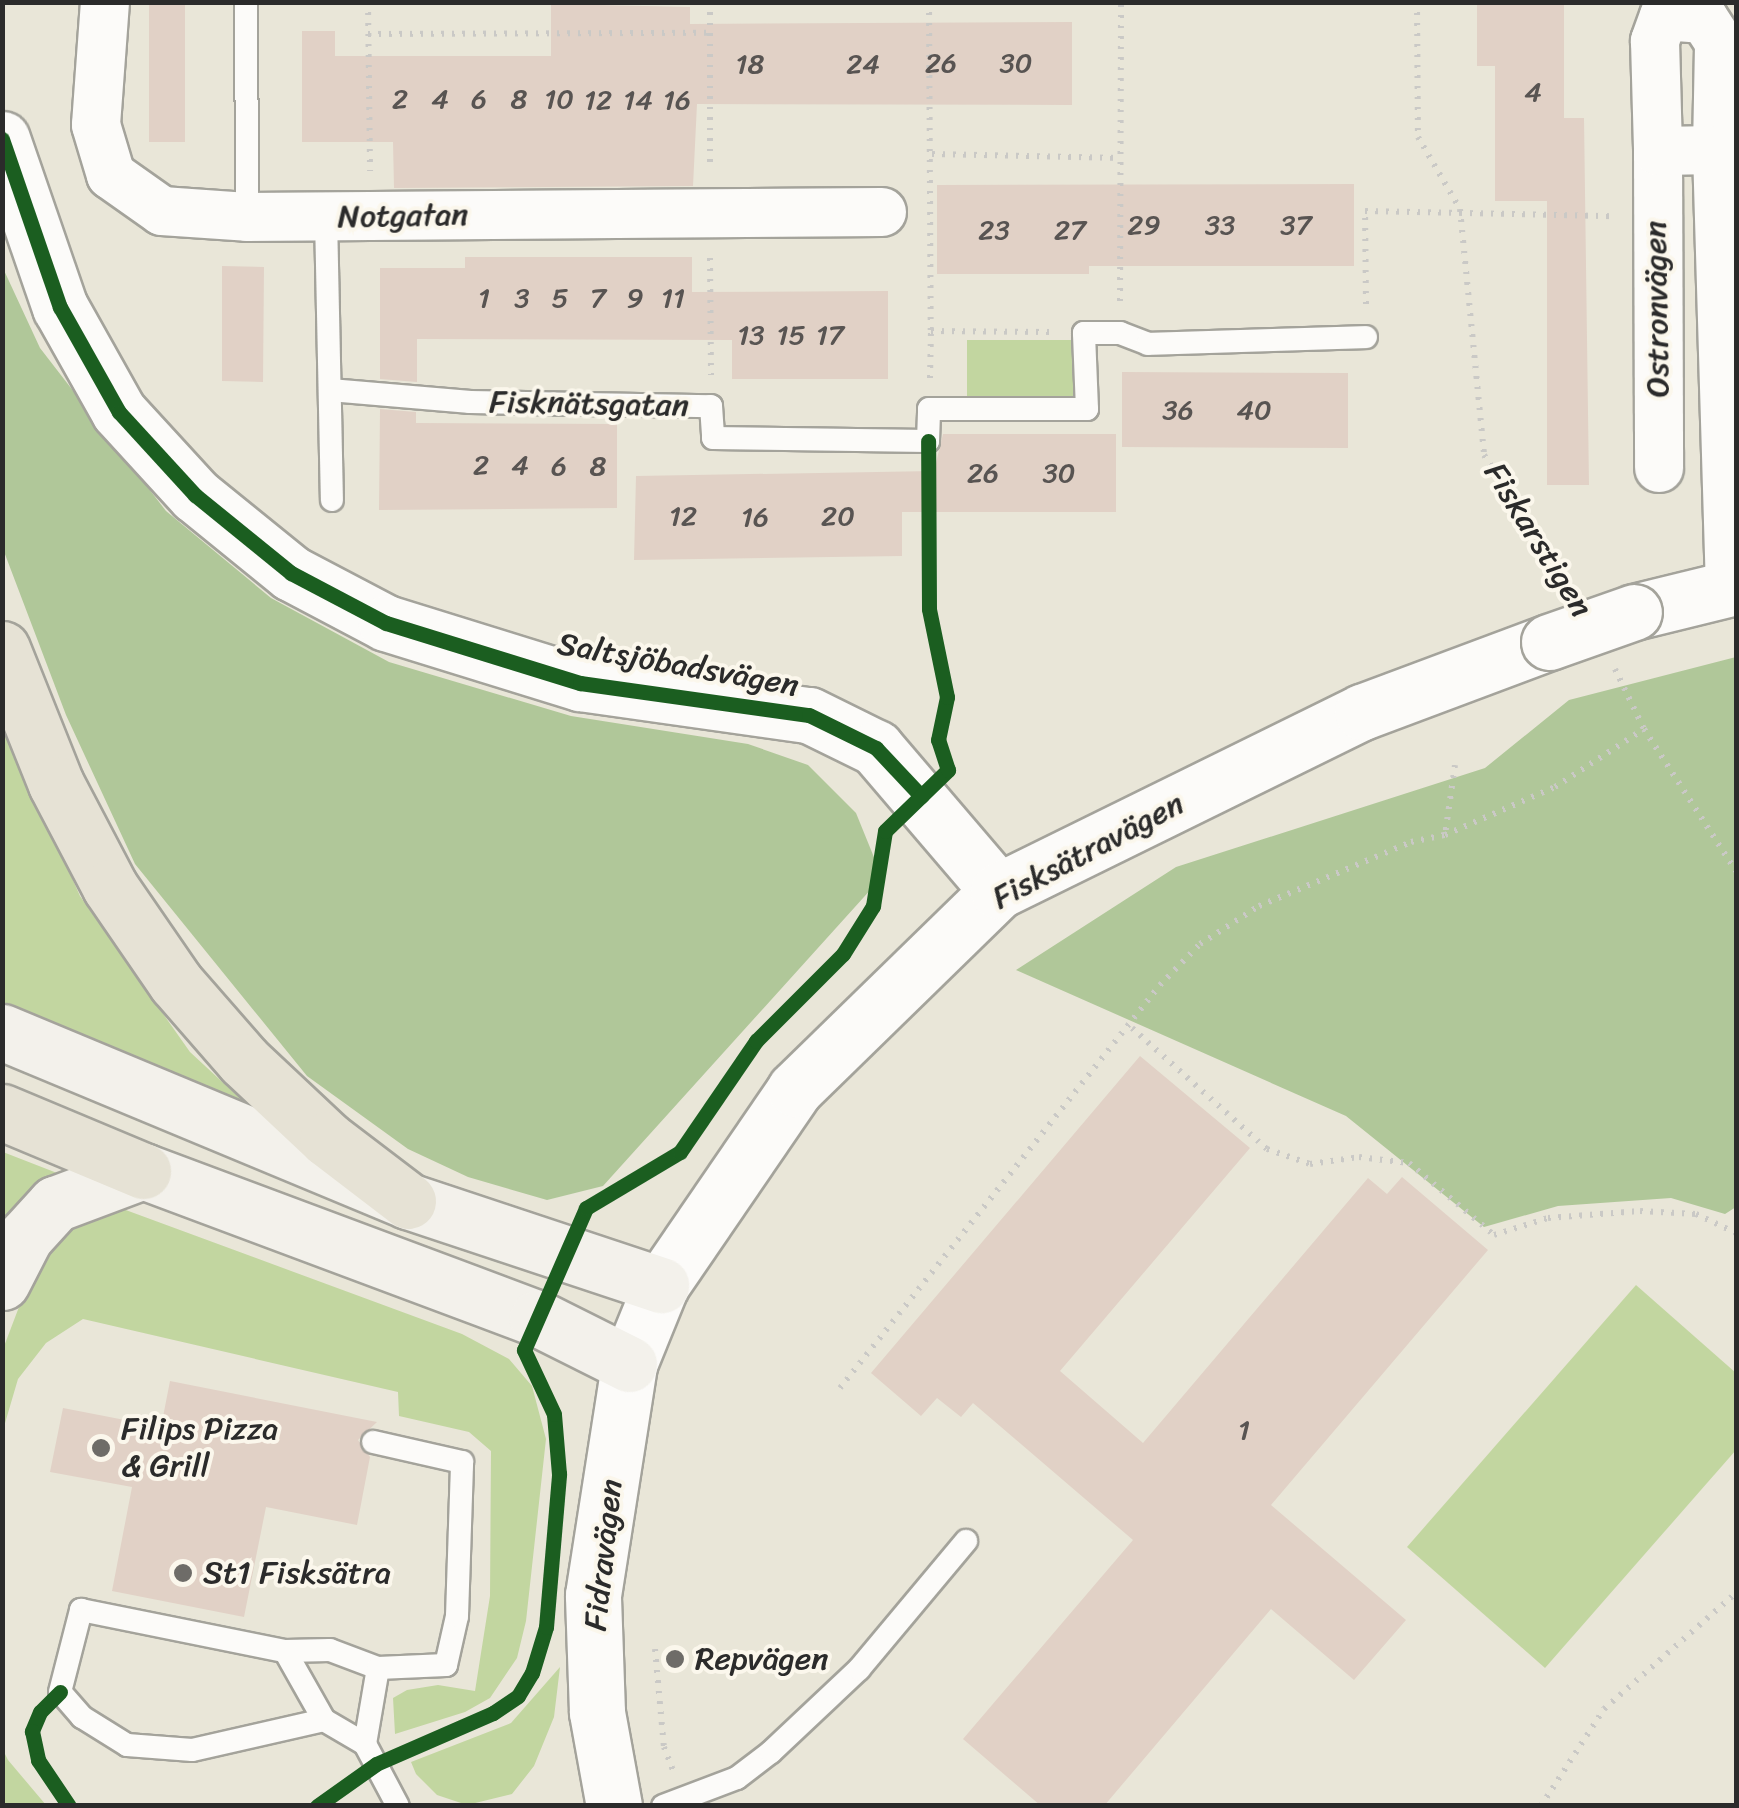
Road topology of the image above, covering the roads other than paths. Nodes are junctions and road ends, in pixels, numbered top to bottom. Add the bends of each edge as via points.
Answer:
1 (105, 2) edge
2 (246, 2) edge
3 (2, 139) edge
4 (1658, 150) junction
5 (1727, 150) edge
6 (882, 212) dead end
7 (247, 217) junction
8 (348, 217) junction
9 (1366, 338) road end
10 (330, 390) junction
11 (1660, 468) dead end
12 (332, 500) dead end
13 (1733, 588) edge
14 (2, 648) edge
15 (998, 891) junction
16 (2, 1032) edge
17 (2, 1112) edge
18 (143, 1171) junction
19 (408, 1201) junction
20 (2, 1282) edge
21 (661, 1285) junction
22 (629, 1364) junction
23 (373, 1442) dead end
24 (966, 1541) dead end
25 (285, 1651) junction
26 (378, 1668) junction
27 (324, 1720) junction
28 (365, 1744) junction
29 (398, 1806) edge
30 (614, 1806) edge
31 (662, 1806) edge

1 - 7 street, Notgatan via 96,125 111,175 162,212
2 - 7 lane
3 - 15 street, Saltsjöbadsvägen via 60,307 119,412 195,495 290,573 386,623 580,682 808,715 876,748
4 - 5 street
4 - 5 street, Ostronvägen via 1655,41 1664,16 1692,15 1714,30
4 - 11 street, Ostronvägen
5 - 13 street, Ostronvägen
6 - 8 street, Notgatan
7 - 8 street, Notgatan
8 - 10 lane
9 - 10 lane, Fisknätsgatan via 1148,344 1120,334 1084,333 1087,409 929,409 928,440 714,438 711,406 470,402
10 - 12 lane
13 - 15 street, Fisksätravägen, bridge via 1620,633 1549,642 1362,712
14 - 19 highway via 56,784 110,887 176,983 244,1062 327,1139
15 - 21 street, Fisksätravägen via 795,1089
16 - 19 main road
17 - 18 highway
18 - 20 main road via 55,1204 25,1237
18 - 22 main road via 537,1318
19 - 21 main road
21 - 22 street, Fisksätravägen
22 - 30 street, Fidravägen via 593,1595 597,1712
23 - 26 lane via 462,1462 457,1616 446,1664
24 - 31 lane via 858,1669 771,1752 737,1778
25 - 26 lane via 330,1650
25 - 27 lane
25 - 27 lane via 81,1610 60,1692 82,1717 127,1745 192,1750
26 - 28 lane
27 - 28 lane
28 - 29 lane

